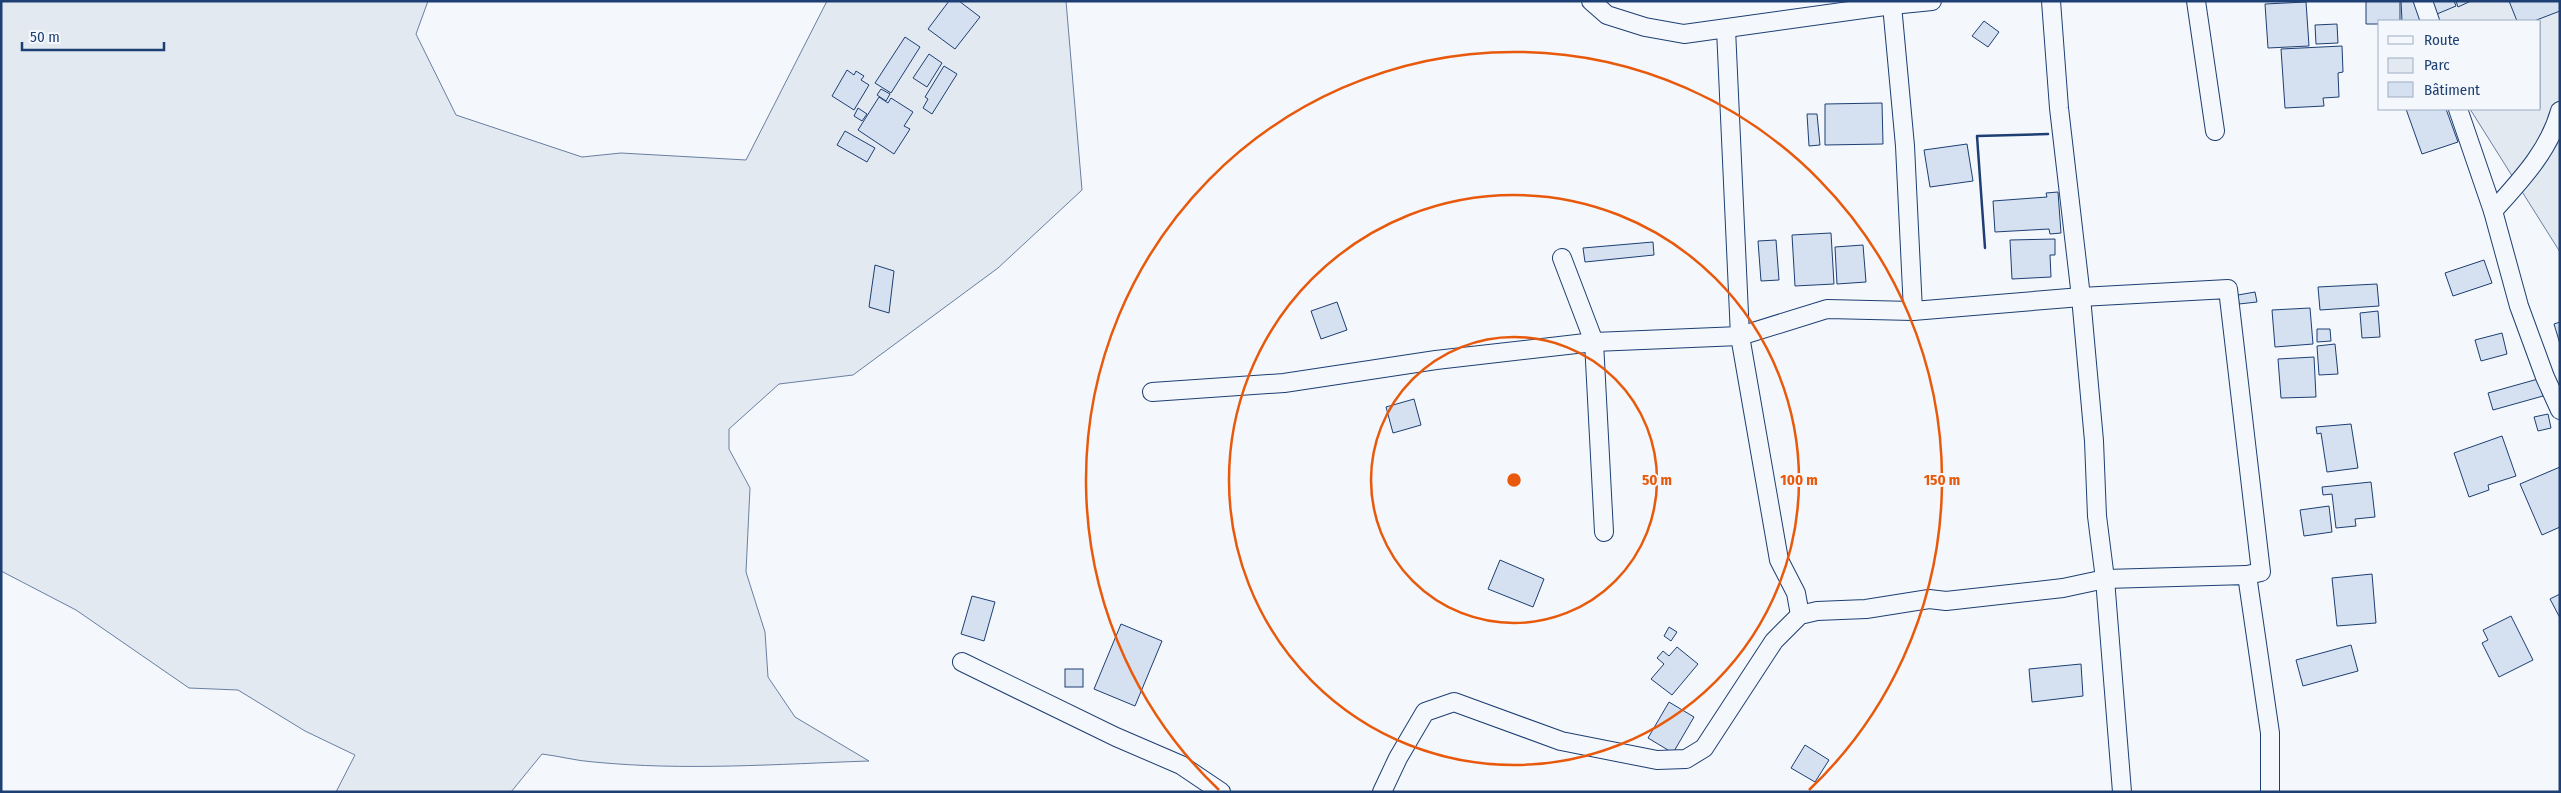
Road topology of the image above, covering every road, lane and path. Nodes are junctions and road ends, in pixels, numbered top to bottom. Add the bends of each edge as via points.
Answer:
1 (1591, 1) edge
2 (1932, 1) edge
3 (2051, 1) edge
4 (2196, 1) edge
5 (2423, 1) edge
6 (1892, 5) junction
7 (2430, 20) edge
8 (1726, 29) junction
9 (2458, 110) edge
10 (2560, 111) edge
11 (2215, 131) dead end
12 (2493, 211) junction
13 (1562, 258) dead end
14 (2081, 297) junction
15 (1913, 311) junction
16 (1740, 336) junction
17 (1594, 342) junction
18 (1152, 392) dead end
19 (2560, 410) edge
20 (1604, 532) dead end
21 (2246, 575) junction
22 (2105, 579) junction
23 (1800, 615) junction
24 (962, 662) dead end
25 (1221, 792) edge
26 (1382, 792) edge
27 (2122, 792) edge
28 (2270, 792) edge

1 - 8 street via 1607,15 1645,27 1684,34
2 - 6 street
3 - 14 street via 2059,108
4 - 11 street
5 - 7 street
6 - 8 street
6 - 15 street via 1905,146
8 - 16 street
9 - 12 street
10 - 12 street via 2554,133 2523,177
12 - 19 street via 2519,306
13 - 17 street
14 - 15 street
14 - 21 street via 2228,288 2261,572
14 - 22 street via 2097,516
15 - 16 street via 1827,308
16 - 17 street
16 - 23 street via 1780,560 1796,593
17 - 18 street via 1436,360 1284,383
17 - 20 street
21 - 22 street
21 - 28 street via 2270,732
22 - 23 street via 2063,588 1946,601 1929,599
22 - 27 street
23 - 26 street via 1774,641 1704,748 1686,759 1657,760 1561,741 1454,702 1425,712
24 - 25 street via 1181,765

